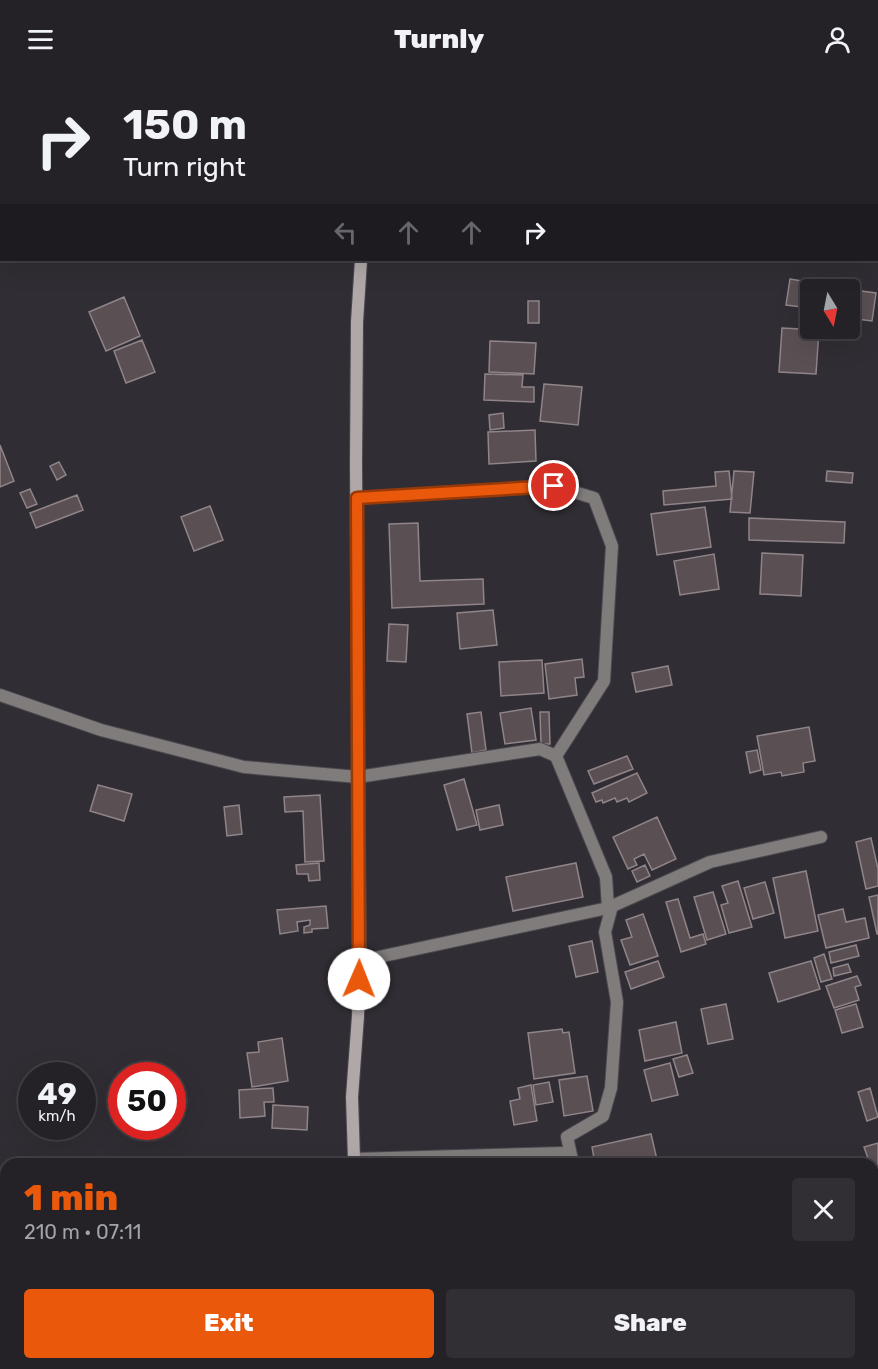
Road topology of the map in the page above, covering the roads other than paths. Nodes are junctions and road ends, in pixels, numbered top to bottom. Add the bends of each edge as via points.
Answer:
1 (361, 261) edge
2 (357, 498) junction
3 (0, 695) edge
4 (556, 756) junction
5 (358, 777) junction
6 (821, 837) dead end
7 (610, 907) junction
8 (360, 961) junction
9 (354, 1158) edge
10 (446, 1158) edge
11 (569, 1158) edge
12 (572, 1158) edge

1 - 2 main road
2 - 4 street via 554,486 594,498 612,546 604,681
2 - 5 main road
3 - 5 street via 101,730 244,767
4 - 5 street via 540,749
4 - 7 street via 606,878
5 - 8 main road
6 - 7 street via 710,862
7 - 8 street
7 - 12 street via 604,932 617,1002 611,1088 603,1116 567,1137
8 - 9 main road via 352,1097
10 - 11 street via 562,1153

